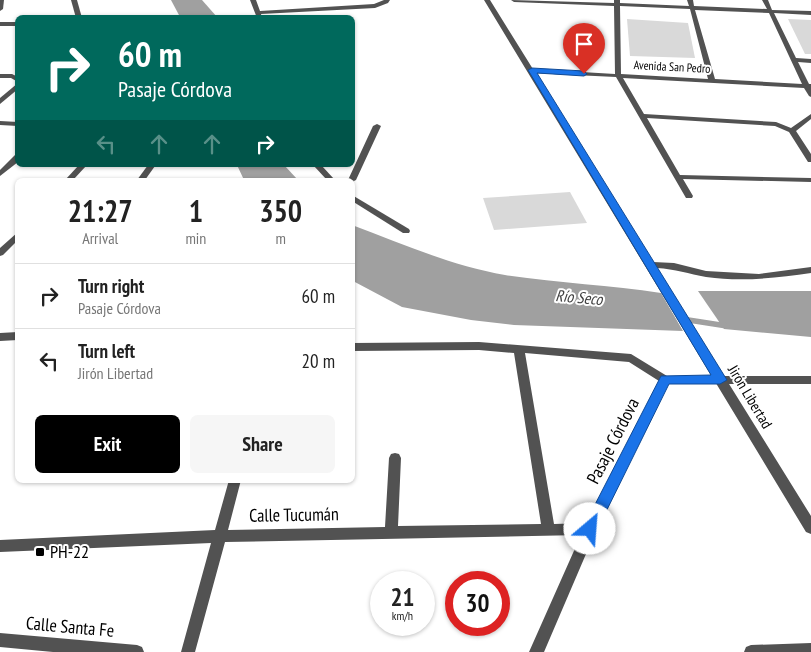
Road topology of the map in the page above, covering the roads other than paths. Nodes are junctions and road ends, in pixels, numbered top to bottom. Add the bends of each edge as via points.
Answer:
1 (1, 0) edge
2 (74, 0) edge
3 (253, 0) edge
4 (314, 0) edge
5 (387, 0) edge
6 (487, 0) edge
7 (514, 0) edge
8 (690, 0) edge
9 (764, 0) edge
10 (548, 1) edge
11 (618, 2) edge
12 (0, 8) edge
13 (692, 8) junction
14 (319, 10) junction
15 (770, 11) junction
16 (811, 13) edge
17 (78, 15) edge
18 (259, 15) edge
19 (0, 24) edge
20 (15, 24) edge
21 (793, 60) junction
22 (811, 61) edge
23 (532, 70) junction
24 (618, 75) junction
25 (0, 76) edge
26 (15, 78) edge
27 (712, 81) junction
28 (808, 86) edge
29 (15, 88) edge
30 (811, 95) edge
31 (0, 102) edge
32 (642, 116) junction
33 (811, 116) edge
34 (0, 123) edge
35 (15, 124) edge
36 (377, 126) dead end
37 (792, 131) junction
38 (15, 160) edge
39 (811, 160) edge
40 (81, 167) edge
41 (150, 167) edge
42 (319, 167) edge
43 (0, 174) edge
44 (678, 177) junction
45 (71, 178) edge
46 (142, 178) edge
47 (329, 178) edge
48 (353, 178) edge
49 (811, 180) edge
50 (689, 196) dead end
51 (355, 199) edge
52 (406, 231) dead end
53 (15, 238) edge
54 (0, 253) edge
55 (651, 265) junction
56 (811, 270) edge
57 (15, 336) edge
58 (0, 337) edge
59 (355, 347) edge
60 (519, 349) junction
61 (665, 380) junction
62 (720, 380) junction
63 (811, 380) edge
64 (395, 458) dead end
65 (234, 483) edge
66 (811, 528) edge
67 (548, 529) junction
68 (590, 529) junction
69 (392, 532) junction
70 (220, 536) junction
71 (0, 546) edge
72 (0, 640) edge
73 (811, 650) edge
74 (137, 652) edge
75 (188, 652) edge
76 (536, 652) edge
77 (751, 652) edge

1 - 12 street
2 - 17 street
3 - 18 street
4 - 14 street
5 - 14 street via 375,6
6 - 23 street, Jirón Libertad
7 - 10 street
8 - 13 street
9 - 15 street
10 - 11 street
11 - 13 street
11 - 24 street
13 - 15 street
13 - 27 street
14 - 18 street
15 - 16 street
15 - 21 street
19 - 20 street
21 - 22 street
21 - 28 street
23 - 24 street, Avenida San Pedro
23 - 55 street, Jirón Libertad
24 - 27 street, Avenida San Pedro
24 - 32 street
25 - 26 street
27 - 28 street, Avenida San Pedro
28 - 30 street
29 - 31 street
32 - 37 street via 776,124
32 - 44 street
33 - 37 street
34 - 35 street
36 - 48 street
37 - 39 street
38 - 43 street
40 - 45 street
41 - 46 street
42 - 47 street
44 - 49 street
44 - 50 street
51 - 52 street
53 - 54 street
55 - 56 street via 674,266 706,274 759,277
55 - 62 street, Jirón Libertad
57 - 58 street
59 - 60 street
60 - 61 street via 631,358
60 - 67 street
61 - 62 street
61 - 68 street, Pasaje Córdova
62 - 63 street
62 - 66 street, Jirón Libertad
64 - 69 street
65 - 70 street
67 - 68 street, Calle Tucumán
67 - 69 street, Calle Tucumán
68 - 76 street, Pasaje Córdova
69 - 70 street, Calle Tucumán
70 - 71 street, Calle Tucumán
70 - 75 street
72 - 74 street, Calle Santa Fe
73 - 77 street

